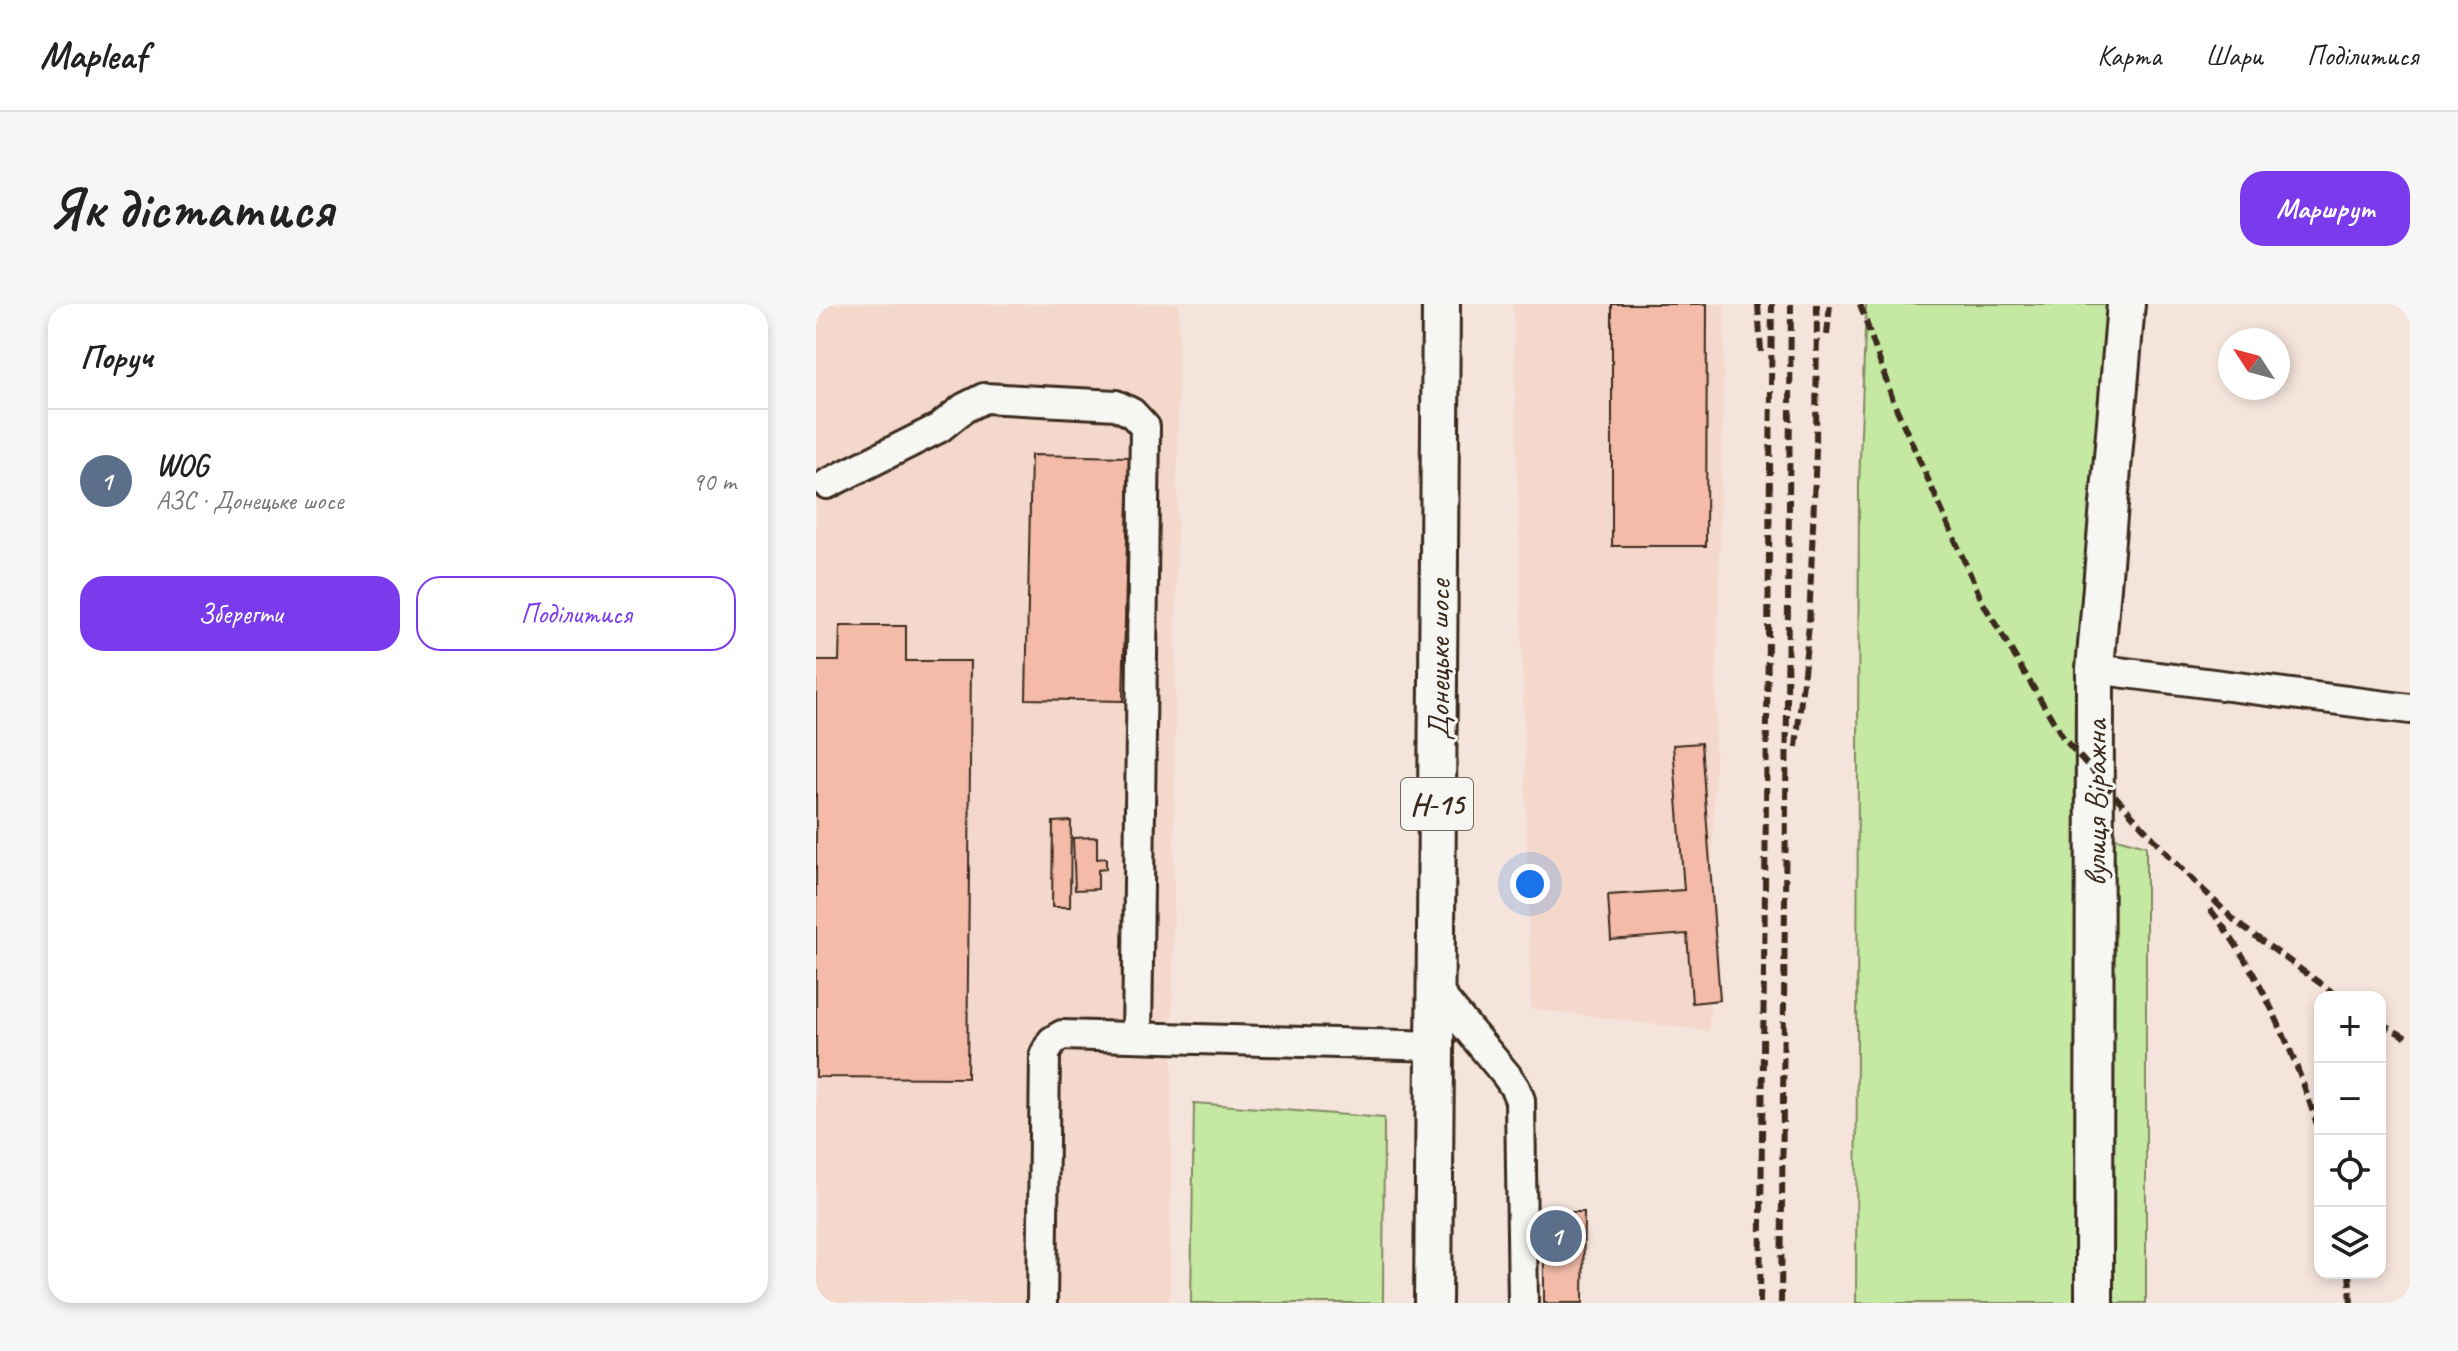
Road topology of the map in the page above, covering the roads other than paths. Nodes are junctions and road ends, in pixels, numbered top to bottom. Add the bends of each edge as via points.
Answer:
1 (1441, 304) edge
2 (2126, 304) edge
3 (827, 484) dead end
4 (2095, 669) junction
5 (2410, 709) edge
6 (1435, 989) junction
7 (1137, 1037) junction
8 (1437, 1046) junction
9 (1042, 1303) edge
10 (1433, 1303) edge
11 (1523, 1303) edge
12 (2094, 1303) edge

1 - 6 main road, Донецьке шосе / Н-15
2 - 4 main road, вулиця Віражна
3 - 7 lane via 939,428 984,398 1116,405 1145,427
4 - 5 lane
4 - 12 main road, вулиця Віражна
6 - 8 main road, Донецьке шосе / Н-15
6 - 11 lane via 1507,1076 1520,1100
7 - 8 lane
7 - 9 lane via 1062,1035 1045,1054
8 - 10 main road, Донецьке шосе / Н-15

